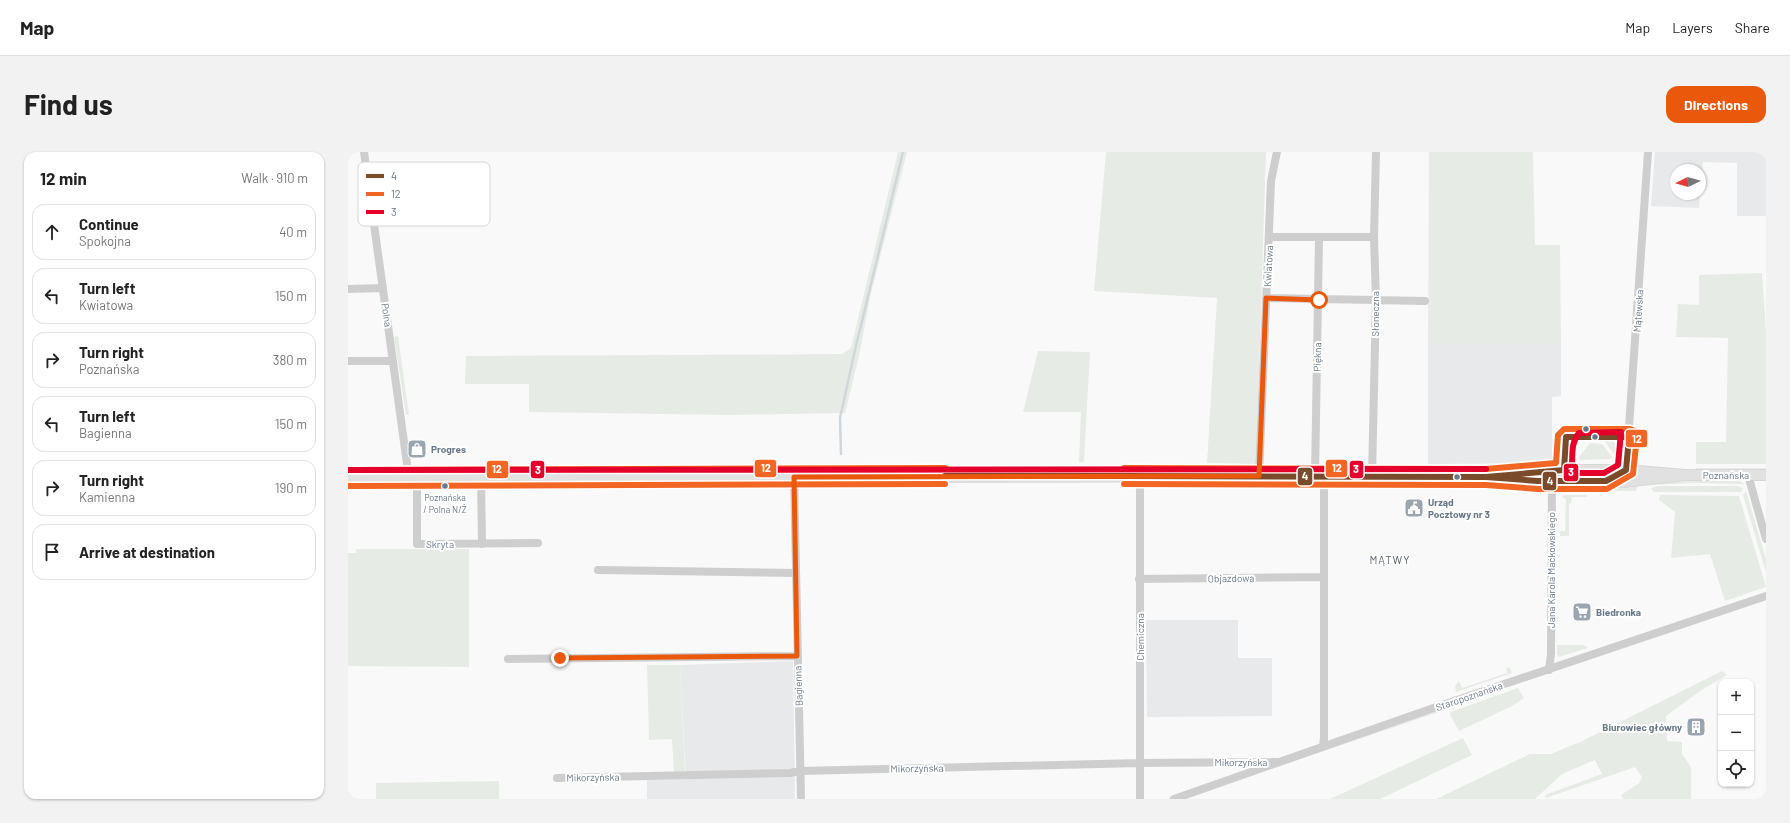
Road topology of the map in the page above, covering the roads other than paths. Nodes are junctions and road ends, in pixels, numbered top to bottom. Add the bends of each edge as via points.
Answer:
1 (364, 152) edge
2 (1277, 152) edge
3 (1376, 152) edge
4 (1648, 152) edge
5 (365, 162) edge
6 (374, 226) edge
7 (1270, 237) junction
8 (1374, 237) junction
9 (1319, 238) junction
10 (383, 288) junction
11 (348, 289) edge
12 (1266, 298) junction
13 (1319, 300) junction
14 (1376, 300) junction
15 (1425, 301) dead end
16 (393, 361) junction
17 (348, 362) edge
18 (1552, 470) junction
19 (1626, 470) junction
20 (1685, 475) junction
21 (1748, 475) junction
22 (1766, 475) edge
23 (1140, 476) junction
24 (1259, 476) junction
25 (1319, 476) junction
26 (1372, 476) junction
27 (794, 477) junction
28 (1486, 477) junction
29 (348, 478) edge
30 (413, 478) junction
31 (482, 478) junction
32 (1643, 480) junction
33 (1552, 481) junction
34 (1606, 481) junction
35 (1766, 539) edge
36 (538, 543) dead end
37 (482, 544) junction
38 (598, 570) dead end
39 (796, 573) junction
40 (1324, 577) junction
41 (1139, 579) junction
42 (1766, 596) edge
43 (797, 656) junction
44 (508, 659) dead end
45 (1550, 670) junction
46 (1323, 746) junction
47 (1240, 762) junction
48 (1277, 762) junction
49 (1140, 763) junction
50 (800, 771) junction
51 (1242, 775) junction
52 (557, 778) dead end
53 (801, 799) edge
54 (1140, 799) edge
55 (1174, 799) edge

1 - 5 street, Polna
2 - 7 street, Kwiatowa via 1271,181
3 - 8 street, Słoneczna
4 - 19 street, Mątewska
6 - 10 street, Polna
7 - 9 street
7 - 12 street, Kwiatowa
8 - 9 street
8 - 14 street, Słoneczna
9 - 13 street, Piękna
10 - 11 street
10 - 16 street, Polna
12 - 13 street
12 - 24 street, Kwiatowa
13 - 14 street
13 - 25 street, Piękna
14 - 15 street
14 - 26 street, Słoneczna
16 - 17 street
16 - 30 street, Polna
18 - 19 main road, Poznańska
18 - 28 main road, Poznańska
18 - 33 street, Jana Karola Maćkowskiego
19 - 20 main road, Poznańska
19 - 32 street
19 - 34 street
20 - 21 main road, Poznańska
20 - 32 main road, Poznańska
21 - 22 main road, Poznańska
21 - 35 street
23 - 24 main road, Poznańska
23 - 27 main road, Poznańska
23 - 41 street, Chemiczna
24 - 25 main road, Poznańska
25 - 26 main road, Poznańska
25 - 40 street
26 - 28 main road, Poznańska
27 - 31 main road, Poznańska
27 - 39 street, Bagienna
28 - 33 main road, Poznańska
29 - 30 main road, Poznańska
30 - 31 main road, Poznańska
30 - 37 street, Skryta via 417,544
31 - 37 street
32 - 34 main road, Poznańska
33 - 34 main road, Poznańska
33 - 45 street, Jana Karola Maćkowskiego
36 - 37 street, Skryta
38 - 39 street
39 - 43 street, Bagienna
40 - 41 street, Objazdowa
40 - 46 street
41 - 49 street, Chemiczna
42 - 45 street, Staropoznańska
43 - 44 street
43 - 50 street, Bagienna
45 - 46 street, Staropoznańska
46 - 48 street, Staropoznańska
47 - 48 street, Mikorzyńska
47 - 49 street, Mikorzyńska
47 - 51 street
48 - 51 street, Staropoznańska
49 - 50 street, Mikorzyńska
49 - 54 street, Chemiczna
50 - 52 street, Mikorzyńska
50 - 53 street, Bagienna
51 - 55 street, Staropoznańska

